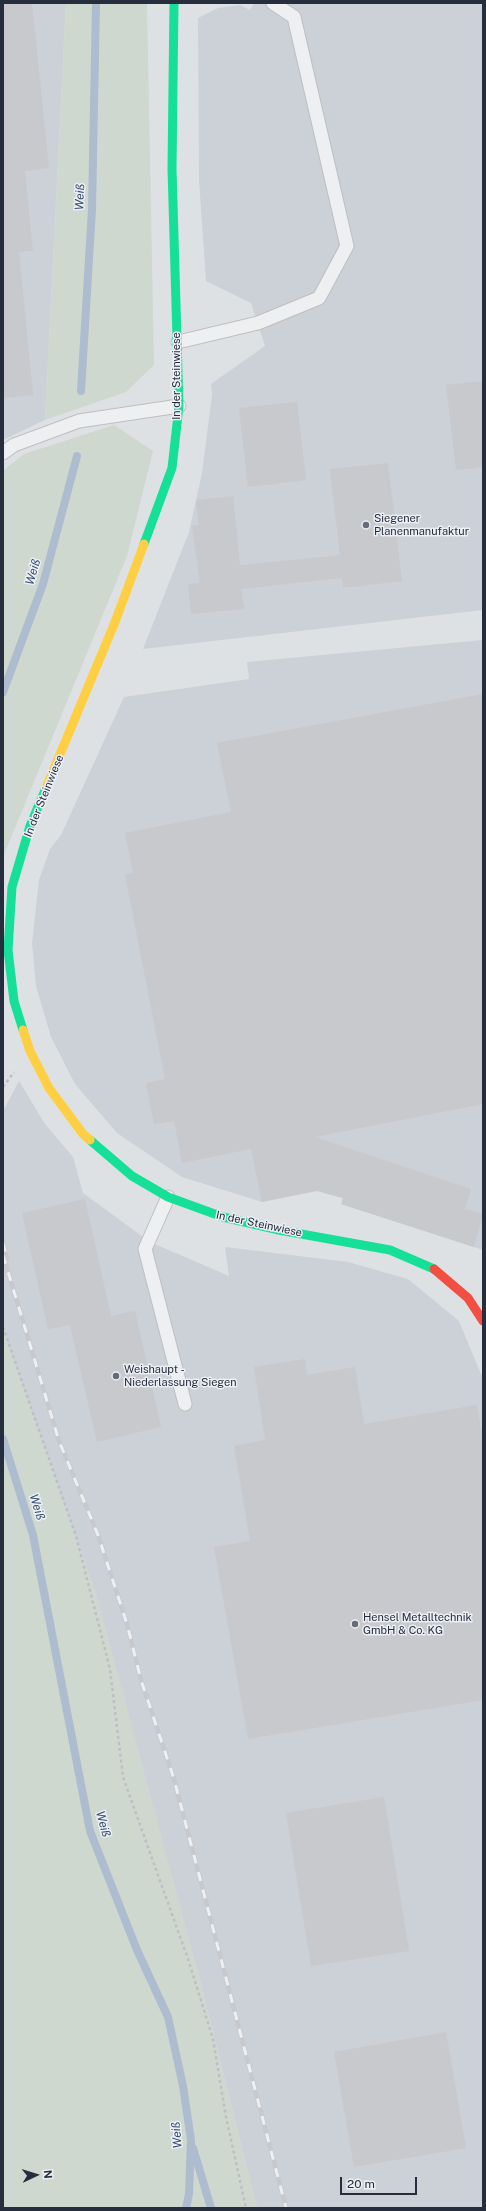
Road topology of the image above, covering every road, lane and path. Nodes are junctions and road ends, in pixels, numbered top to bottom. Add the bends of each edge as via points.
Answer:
1 (174, 3) edge
2 (273, 3) edge
3 (178, 342) junction
4 (179, 406) junction
5 (3, 453) edge
6 (168, 1197) junction
7 (483, 1321) edge
8 (3, 1327) edge
9 (185, 1404) dead end
10 (246, 2208) edge

1 - 3 street, In der Steinwiese via 172,169
2 - 3 lane via 294,17 347,246 319,298 258,323
3 - 4 street, In der Steinwiese
4 - 5 lane via 79,421 14,444
4 - 6 street, In der Steinwiese via 172,468 115,622 30,826 12,888 8,950 14,1001 30,1051 49,1088 83,1134 132,1176
6 - 7 street, In der Steinwiese via 223,1217 390,1250 433,1269 468,1298
6 - 9 lane via 145,1249
8 - 10 path via 76,1536 110,1669 123,1777 189,1962 213,2039 226,2117

